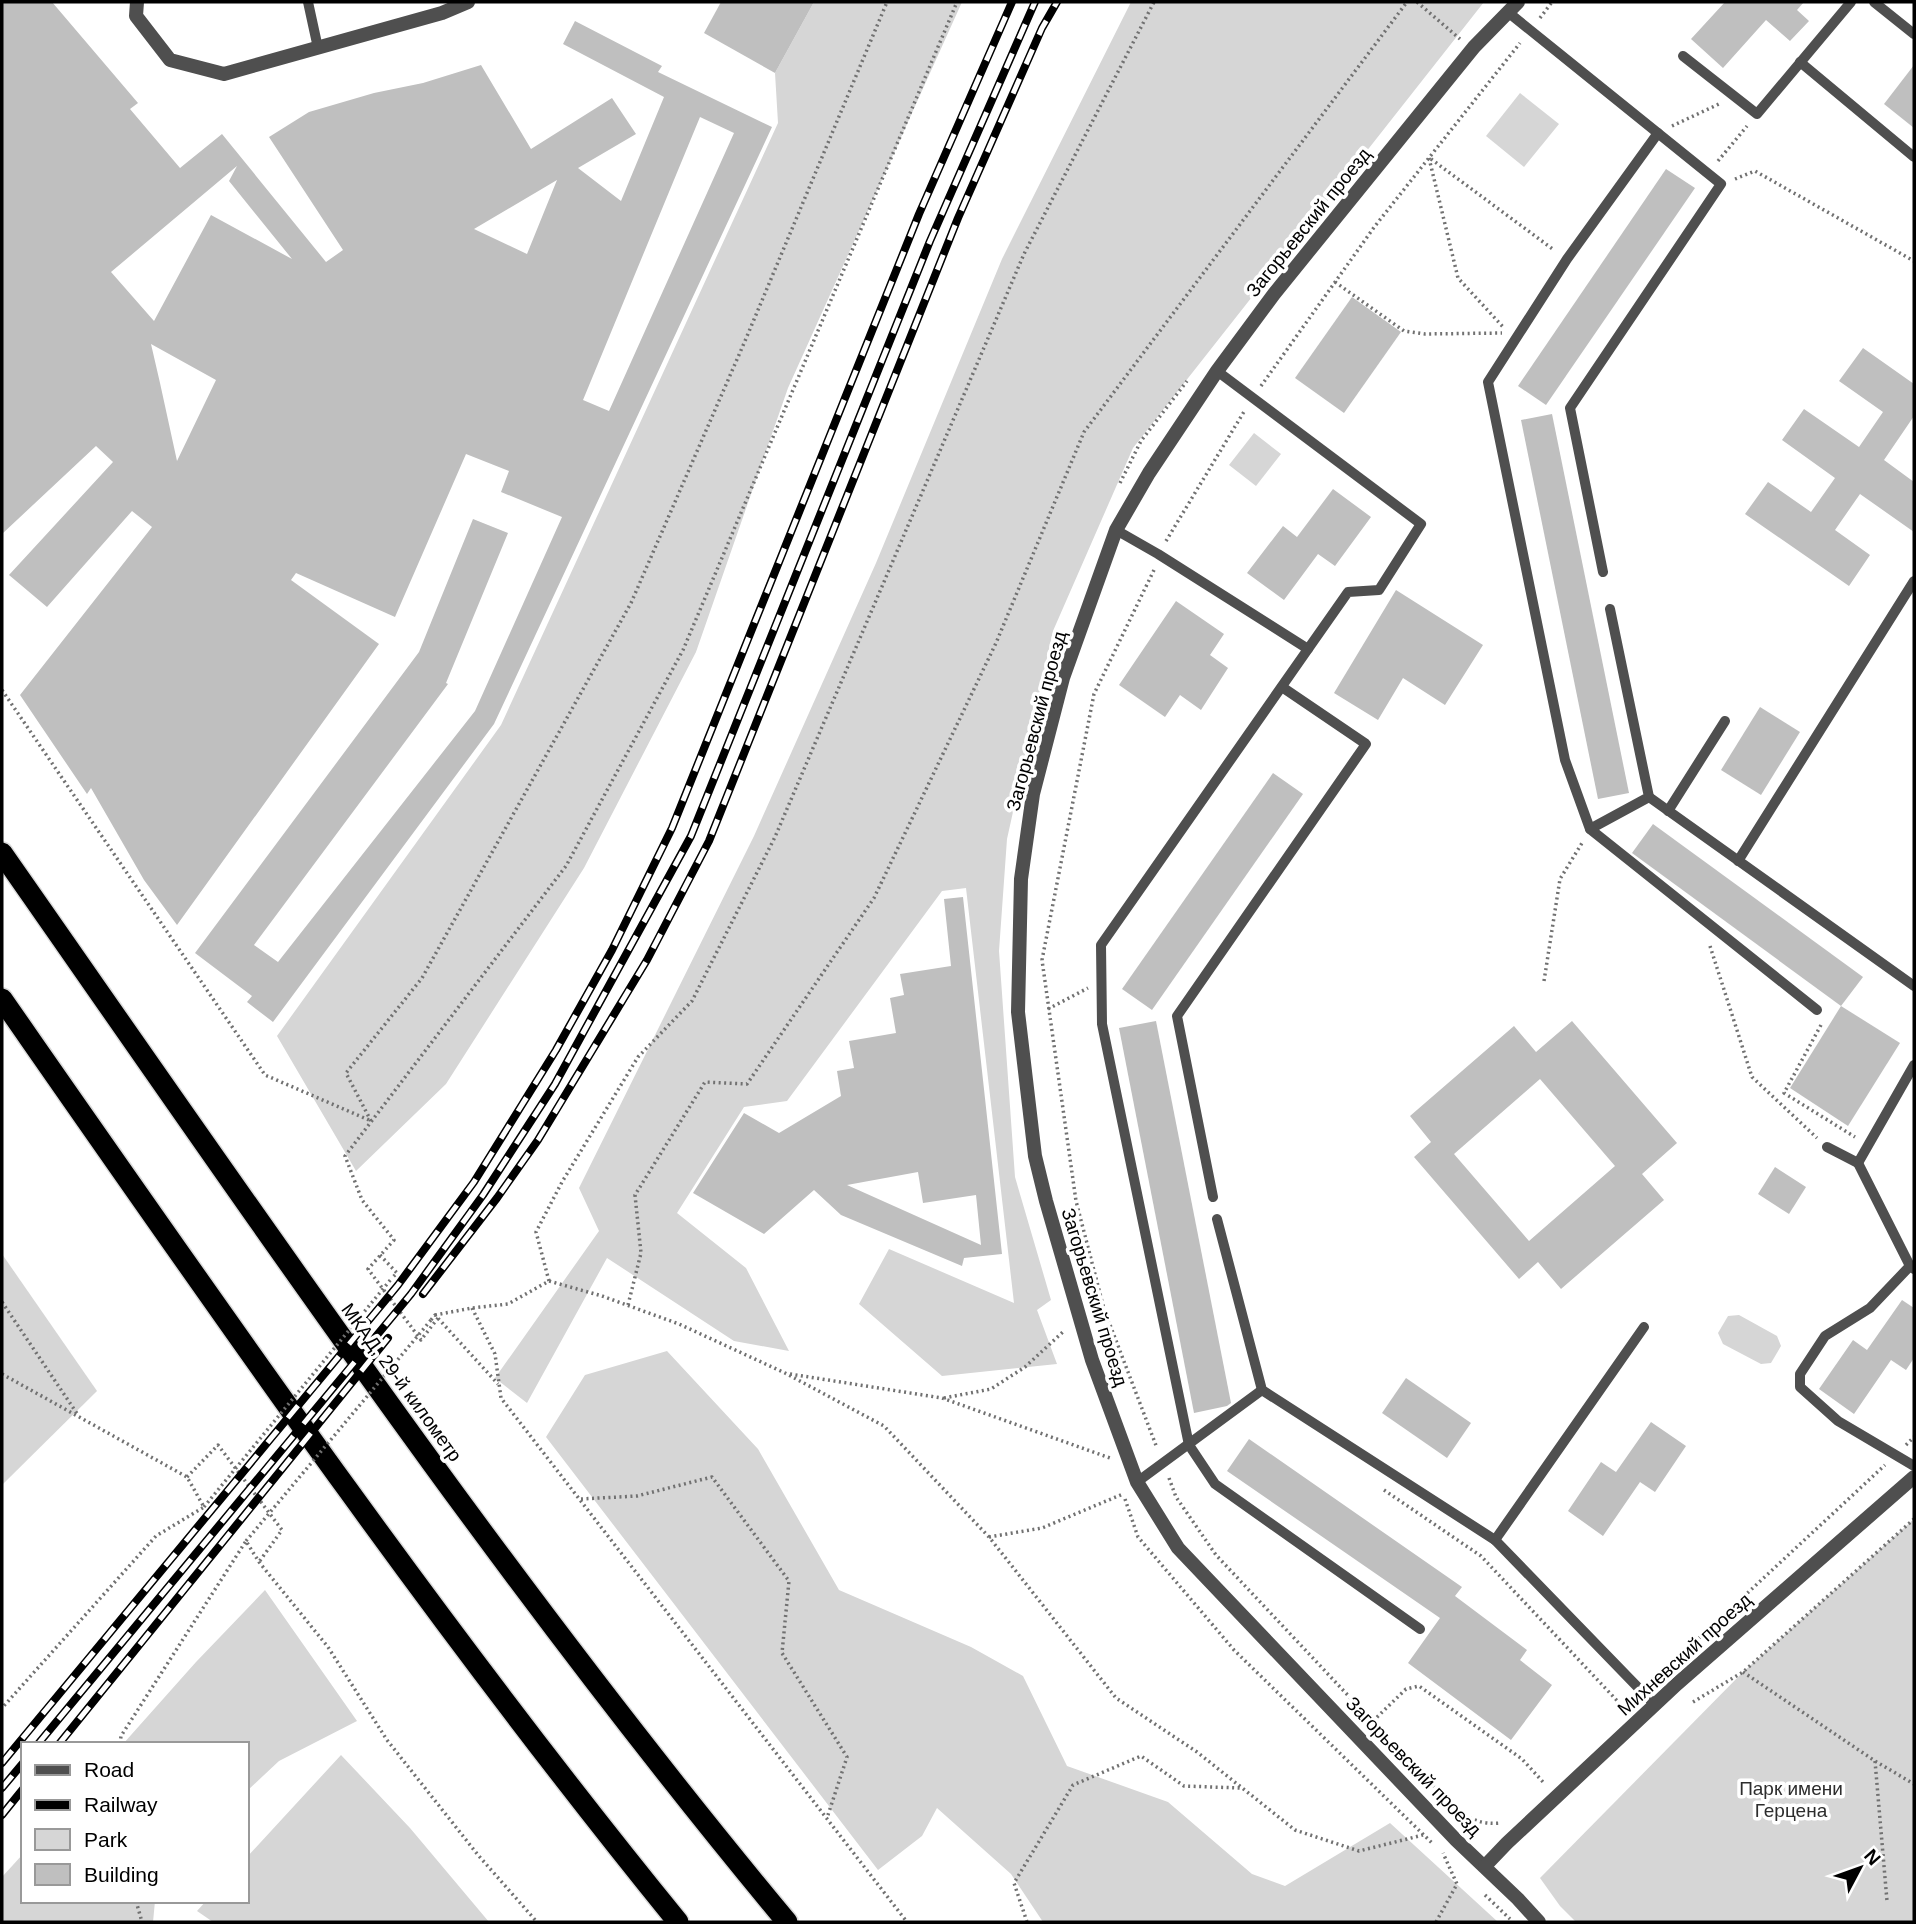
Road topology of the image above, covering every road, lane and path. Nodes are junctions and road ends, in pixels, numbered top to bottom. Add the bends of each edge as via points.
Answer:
1 (137, 2) edge
2 (307, 2) edge
3 (468, 2) edge
4 (887, 2) edge
5 (957, 2) edge
6 (1154, 2) edge
7 (1407, 2) edge
8 (1417, 2) edge
9 (1552, 2) edge
10 (1851, 2) edge
11 (1874, 2) edge
12 (1513, 8) edge
13 (1468, 30) dead end
14 (1530, 30) junction
15 (1914, 34) edge
16 (1460, 39) junction
17 (1474, 47) junction
18 (318, 48) junction
19 (1683, 56) dead end
20 (1800, 62) junction
21 (1735, 97) junction
22 (1757, 114) junction
23 (1658, 133) junction
24 (1914, 157) edge
25 (1429, 158) junction
26 (1707, 173) junction
27 (1721, 184) junction
28 (1567, 259) junction
29 (1914, 261) edge
30 (1335, 282) junction
31 (1217, 371) junction
32 (1191, 376) dead end
33 (1252, 398) junction
34 (1119, 486) dead end
35 (1116, 530) junction
36 (1158, 554) junction
37 (1603, 572) dead end
38 (1914, 581) edge
39 (1610, 609) dead end
40 (1308, 649) junction
41 (1282, 687) junction
42 (2, 690) edge
43 (1725, 722) dead end
44 (1649, 797) junction
45 (1668, 811) junction
46 (1590, 829) junction
47 (2, 853) edge
48 (1738, 861) junction
49 (1700, 917) junction
50 (1102, 981) junction
51 (1544, 981) dead end
52 (1914, 986) edge
53 (2, 999) edge
54 (1048, 1009) junction
55 (1817, 1010) joint
56 (1914, 1065) edge
57 (371, 1121) junction
58 (1868, 1145) junction
59 (1827, 1147) joint
60 (1858, 1163) junction
61 (1213, 1197) dead end
62 (1217, 1219) dead end
63 (380, 1255) junction
64 (1912, 1267) edge
65 (548, 1281) junction
66 (2, 1302) edge
67 (628, 1306) junction
68 (472, 1308) junction
69 (437, 1317) junction
70 (1644, 1327) dead end
71 (1069, 1340) dead end
72 (785, 1373) junction
73 (2, 1374) edge
74 (499, 1385) junction
75 (1262, 1390) junction
76 (942, 1398) junction
77 (80, 1416) junction
78 (1914, 1437) edge
79 (1189, 1445) junction
80 (1106, 1446) dead end
81 (1895, 1455) junction
82 (1110, 1458) junction
83 (1163, 1463) junction
84 (1914, 1466) edge
85 (1114, 1470) dead end
86 (187, 1477) junction
87 (1914, 1478) edge
88 (1136, 1482) junction
89 (1377, 1485) dead end
90 (581, 1499) junction
91 (204, 1507) junction
92 (1914, 1519) edge
93 (989, 1537) junction
94 (246, 1541) junction
95 (1495, 1541) junction
96 (258, 1562) junction
97 (1420, 1629) dead end
98 (1674, 1661) dead end
99 (1743, 1672) junction
100 (1642, 1691) junction
101 (1693, 1702) dead end
102 (1655, 1705) junction
103 (2, 1708) edge
104 (1373, 1721) junction
105 (120, 1742) edge
106 (1875, 1761) junction
107 (1914, 1784) edge
108 (1242, 1788) junction
109 (1536, 1791) dead end
110 (827, 1818) junction
111 (1502, 1823) dead end
112 (1443, 1853) dead end
113 (1485, 1866) junction
114 (1887, 1901) dead end
115 (137, 1903) edge
116 (142, 1922) edge
117 (537, 1922) edge
118 (678, 1922) edge
119 (787, 1922) edge
120 (907, 1922) edge
121 (1027, 1922) edge
122 (1436, 1922) edge
123 (1539, 1922) edge

1 - 18 street via 136,16 170,60 224,74
2 - 18 lane
3 - 18 street
4 - 57 path via 631,603 422,978 346,1073
5 - 57 path via 683,650 566,866
6 - 65 path via 1024,254 775,837 692,1001 638,1057 536,1232
7 - 67 path via 1084,432 996,643 874,898 747,1084 705,1082 635,1195 641,1253
8 - 16 path
9 - 14 path
10 - 20 lane
11 - 15 lane
12 - 14 lane
12 - 17 street, Загорьевский проезд
13 - 16 path
14 - 23 lane
14 - 25 path
16 - 17 path
17 - 31 street, Загорьевский проезд
19 - 21 lane
20 - 22 lane
20 - 24 lane
21 - 22 lane
21 - 23 path
22 - 26 path
23 - 26 lane
23 - 28 lane
25 - 28 path
25 - 30 path
25 - 30 path via 1458,278 1508,333 1404,331
26 - 27 lane
27 - 29 path via 1755,171
27 - 37 lane via 1570,408
28 - 46 lane via 1488,382 1565,760
30 - 33 path
31 - 33 lane
31 - 35 street, Загорьевский проезд
32 - 34 path via 1141,441
33 - 36 path
33 - 40 lane via 1421,524 1379,590 1348,592
35 - 36 lane
35 - 88 street, Загорьевский проезд via 1063,678 1032,794 1021,879 1018,1012 1035,1156 1046,1201 1092,1360
36 - 40 lane
36 - 54 path via 1153,577 1094,694 1042,960
38 - 48 lane
39 - 44 lane
40 - 41 lane
41 - 50 lane via 1101,944
41 - 61 lane via 1366,744 1177,1016
42 - 57 path via 265,1074
43 - 45 lane
44 - 45 lane
44 - 46 lane
45 - 48 lane
46 - 49 lane
46 - 51 path via 1560,879
47 - 119 highway, МКАД, 29-й километр via 328,1319 499,1554 658,1763
48 - 52 lane
49 - 55 lane
49 - 59 path via 1752,1077
50 - 54 path
50 - 79 lane via 1102,1024
53 - 118 highway via 423,1592
54 - 83 path via 1076,1201 1104,1309
55 - 58 path via 1825,1016 1784,1093
56 - 58 lane
57 - 63 path via 345,1156 362,1200 394,1240
58 - 60 lane
59 - 60 lane
60 - 64 lane
62 - 75 lane
63 - 69 path via 368,1269 421,1340
63 - 91 path, bridge via 397,1273
64 - 81 lane via 1870,1308 1825,1336 1800,1374 1800,1387 1838,1421
65 - 67 path
65 - 68 path via 508,1304
66 - 77 path
67 - 72 path
68 - 69 path
68 - 74 path via 495,1354
69 - 74 path
69 - 94 path, bridge
70 - 95 lane
71 - 76 path via 1066,1329 1026,1367 991,1389
72 - 76 path
72 - 93 path via 884,1426
73 - 77 path
74 - 90 path via 501,1398
75 - 79 lane
75 - 95 lane
76 - 82 path
77 - 86 path
78 - 81 path
79 - 83 lane
79 - 97 lane via 1215,1484
80 - 82 path
81 - 84 lane
81 - 98 path
82 - 85 path
83 - 88 lane
83 - 104 path via 1176,1497 1216,1555
86 - 91 path
86 - 96 path via 218,1445 282,1530
87 - 102 street, Михневский проезд
88 - 113 street, Загорьевский проезд via 1178,1548
89 - 100 path via 1481,1556 1624,1708
90 - 110 path
90 - 110 path via 637,1496 712,1477 789,1581 782,1653 847,1757
91 - 103 path via 156,1536
92 - 99 path
93 - 108 path via 1116,1698
93 - 108 path via 1042,1528 1123,1494 1138,1537 1234,1650 1423,1835 1359,1851 1295,1830
94 - 96 path
94 - 105 path
95 - 100 lane
96 - 117 path via 328,1647 387,1740
99 - 101 path
99 - 106 path
100 - 102 lane
102 - 113 street, Михневский проезд
104 - 109 path via 1406,1689 1419,1686 1522,1759 1544,1783
104 - 111 path via 1453,1807 1475,1822
106 - 107 path
106 - 114 path
108 - 121 path via 1184,1786 1141,1756 1073,1785 1014,1883
110 - 120 path
112 - 122 path via 1457,1884
113 - 123 street, Загорьевский проезд
115 - 116 path

